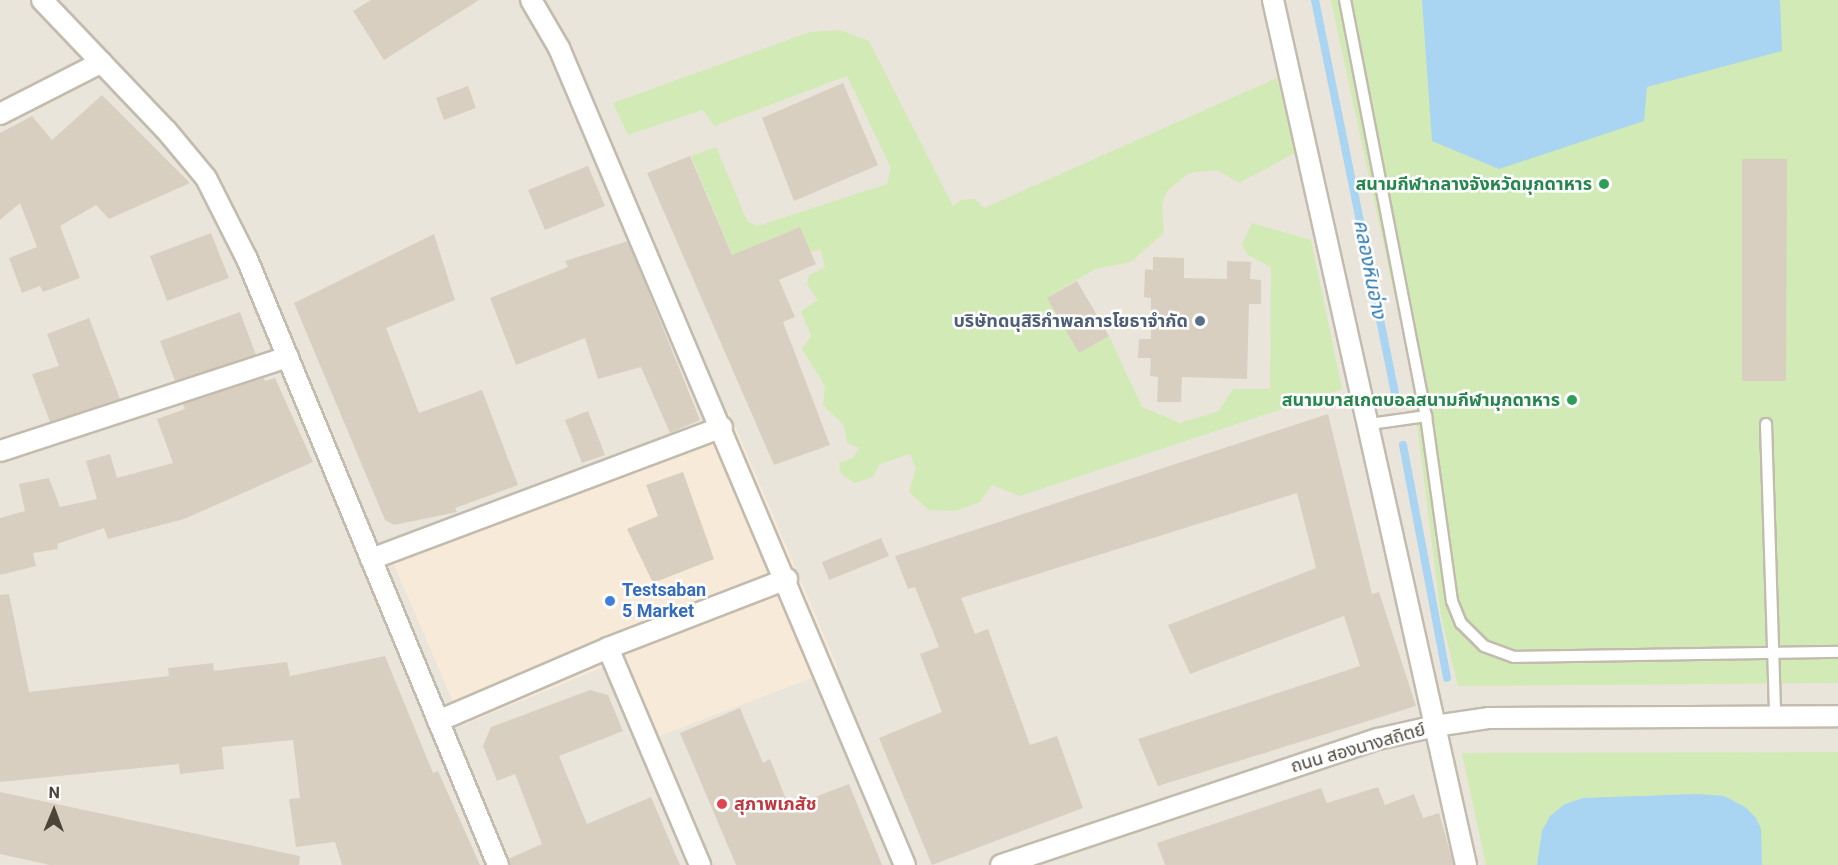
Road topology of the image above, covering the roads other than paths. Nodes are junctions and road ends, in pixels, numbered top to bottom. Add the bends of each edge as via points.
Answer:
1 (42, 0) edge
2 (531, 0) edge
3 (1273, 0) edge
4 (1345, 0) edge
5 (102, 62) junction
6 (0, 114) edge
7 (288, 357) junction
8 (1426, 416) junction
9 (1370, 424) junction
10 (1766, 424) dead end
11 (722, 427) junction
12 (0, 451) edge
13 (371, 559) junction
14 (787, 579) junction
15 (608, 648) junction
16 (1773, 652) junction
17 (1838, 652) edge
18 (1775, 716) junction
19 (1838, 716) edge
20 (438, 721) junction
21 (1435, 726) junction
22 (498, 865) edge
23 (700, 865) edge
24 (905, 865) edge
25 (1001, 865) edge
26 (1466, 865) edge

1 - 5 street
2 - 11 street via 559,48
3 - 9 street
4 - 8 lane
5 - 6 street
5 - 7 street via 206,178 248,259
7 - 12 street
7 - 13 street
8 - 9 lane
8 - 16 lane via 1452,601 1461,623 1484,646 1514,657
9 - 21 street
10 - 16 lane
11 - 13 street
11 - 14 street
13 - 20 street
14 - 15 street
14 - 24 street
15 - 20 street
15 - 23 street
16 - 17 lane
16 - 18 lane
18 - 19 street, ถนน สองนางสถิตย์
18 - 21 street, ถนน สองนางสถิตย์ via 1489,718
20 - 22 street
21 - 25 street, ถนน สองนางสถิตย์ via 1378,739
21 - 26 street

